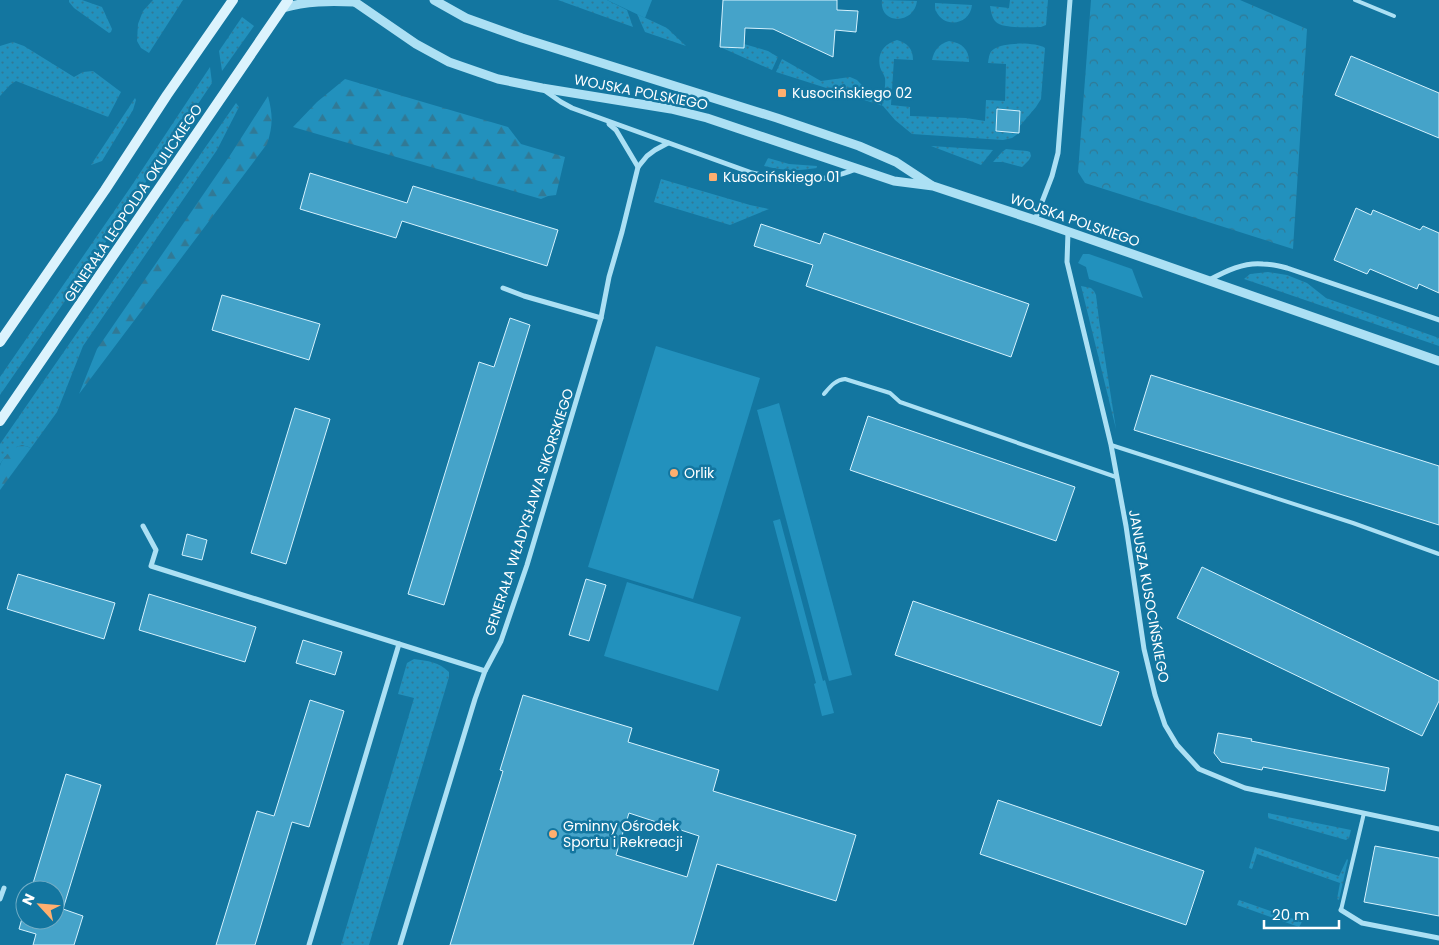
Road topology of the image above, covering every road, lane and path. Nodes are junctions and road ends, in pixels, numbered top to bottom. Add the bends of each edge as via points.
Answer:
1 (233, 0) edge
2 (434, 0) edge
3 (1070, 0) edge
4 (1355, 0) edge
5 (353, 1) edge
6 (286, 4) edge
7 (1394, 16) dead end
8 (542, 88) junction
9 (607, 122) junction
10 (668, 143) junction
11 (638, 167) junction
12 (858, 168) junction
13 (933, 186) junction
14 (1035, 220) junction
15 (1068, 232) junction
16 (1209, 280) junction
17 (503, 288) dead end
18 (601, 318) junction
19 (1439, 320) edge
20 (0, 342) edge
21 (1439, 361) edge
22 (824, 394) dead end
23 (0, 421) edge
24 (1111, 445) junction
25 (1116, 477) junction
26 (143, 526) dead end
27 (1439, 554) edge
28 (399, 644) junction
29 (485, 671) junction
30 (1364, 813) junction
31 (1439, 829) edge
32 (4, 888) dead end
33 (0, 899) edge
34 (1341, 910) joint
35 (1439, 938) edge
36 (308, 945) edge
37 (400, 945) edge

1 - 20 main road
2 - 13 street, WOJSKA POLSKIEGO via 466,18 522,38 858,146 896,162
3 - 14 street via 1058,153
4 - 7 lane
5 - 6 street, WOJSKA POLSKIEGO
5 - 8 street, WOJSKA POLSKIEGO via 416,44 449,62 498,79
6 - 23 main road, GENERAŁA LEOPOLDA OKULICKIEGO
8 - 9 street via 572,108
8 - 12 street, WOJSKA POLSKIEGO via 671,108
9 - 10 street
9 - 11 street via 616,130
10 - 11 street via 646,156
10 - 12 street via 752,173 796,182
11 - 18 street, GENERAŁA WŁADYSŁAWA SIKORSKIEGO
12 - 13 street, WOJSKA POLSKIEGO via 894,181
13 - 14 street, WOJSKA POLSKIEGO
14 - 15 street, WOJSKA POLSKIEGO
15 - 16 street, WOJSKA POLSKIEGO
15 - 24 street, JANUSZA KUSOCIŃSKIEGO via 1068,272
16 - 19 street via 1244,266 1279,266
16 - 21 street, WOJSKA POLSKIEGO
17 - 18 street
18 - 29 street, GENERAŁA WŁADYSŁAWA SIKORSKIEGO via 527,565 501,642
22 - 25 lane via 834,383 845,379 890,393 900,402
24 - 25 street, JANUSZA KUSOCIŃSKIEGO
24 - 27 lane
25 - 30 street, JANUSZA KUSOCIŃSKIEGO via 1144,649 1165,725 1178,745 1199,769 1245,788
26 - 28 street via 156,550 151,566
28 - 29 street
28 - 36 street
29 - 37 street, GENERAŁA WŁADYSŁAWA SIKORSKIEGO
30 - 31 street, JANUSZA KUSOCIŃSKIEGO
30 - 34 lane
32 - 33 street
34 - 35 street via 1362,923

